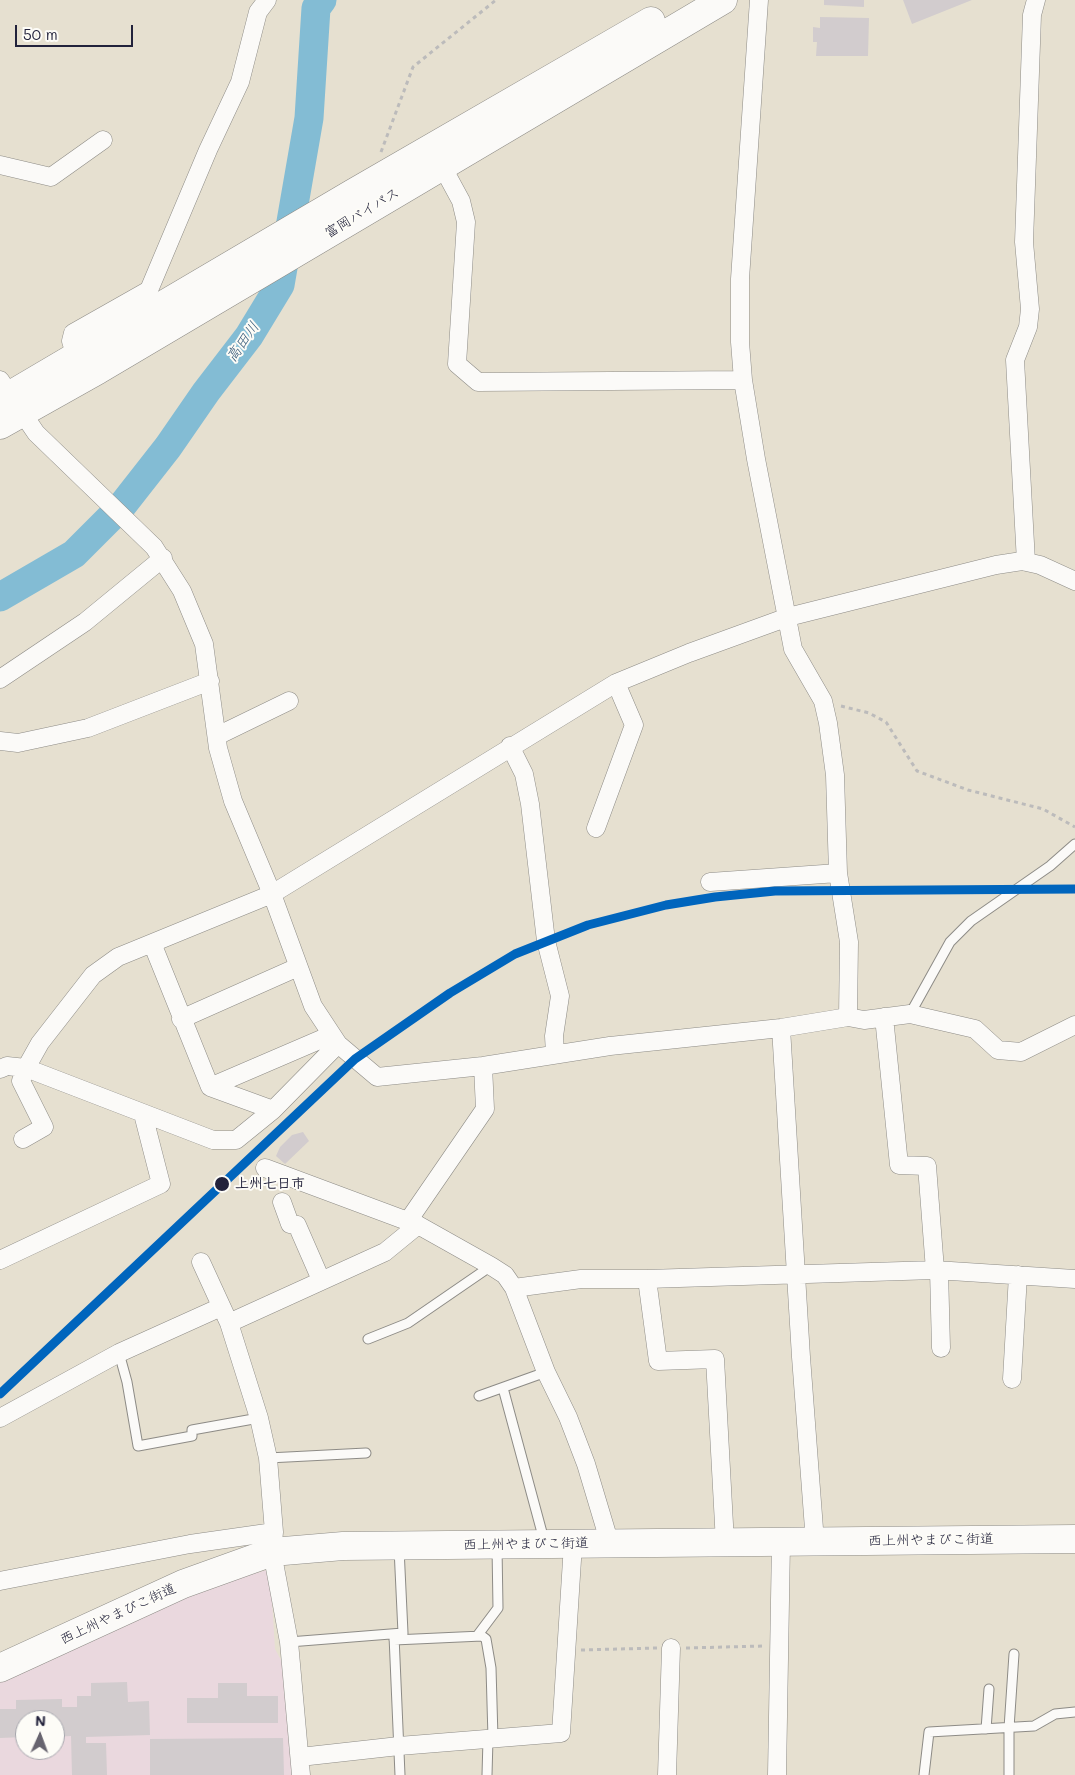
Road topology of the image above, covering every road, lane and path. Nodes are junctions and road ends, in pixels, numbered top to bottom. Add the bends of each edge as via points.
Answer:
1 (267, 0) edge
2 (496, 0) edge
3 (687, 0) edge
4 (723, 0) edge
5 (759, 0) edge
6 (1036, 0) edge
7 (103, 140) dead end
8 (0, 165) edge
9 (442, 166) junction
10 (361, 188) junction
11 (87, 359) junction
12 (743, 380) junction
13 (7, 402) edge
14 (158, 552) junction
15 (1026, 562) junction
16 (1075, 581) edge
17 (788, 617) junction
18 (0, 679) edge
19 (210, 681) junction
20 (616, 682) junction
21 (289, 701) dead end
22 (823, 701) junction
23 (217, 736) junction
24 (0, 741) edge
25 (510, 746) junction
26 (1075, 827) edge
27 (596, 828) dead end
28 (1075, 844) edge
29 (838, 872) junction
30 (710, 882) dead end
31 (272, 894) junction
32 (152, 943) junction
33 (298, 967) junction
34 (910, 1014) junction
35 (848, 1017) junction
36 (884, 1017) junction
37 (181, 1019) junction
38 (1075, 1025) edge
39 (781, 1028) junction
40 (334, 1040) junction
41 (555, 1054) junction
42 (483, 1066) junction
43 (26, 1068) junction
44 (0, 1069) edge
45 (210, 1087) junction
46 (273, 1110) junction
47 (143, 1114) junction
48 (23, 1140) dead end
49 (265, 1168) dead end
50 (282, 1202) dead end
51 (413, 1223) junction
52 (0, 1260) edge
53 (201, 1262) dead end
54 (491, 1266) junction
55 (937, 1270) junction
56 (797, 1274) junction
57 (1018, 1275) junction
58 (648, 1279) junction
59 (1075, 1279) edge
60 (321, 1280) junction
61 (514, 1288) junction
62 (221, 1307) junction
63 (229, 1323) junction
64 (368, 1339) dead end
65 (941, 1348) dead end
66 (119, 1353) junction
67 (546, 1372) junction
68 (1012, 1379) dead end
69 (503, 1388) junction
70 (479, 1396) dead end
71 (0, 1418) edge
72 (259, 1418) junction
73 (366, 1453) dead end
74 (268, 1458) junction
75 (1075, 1539) edge
76 (273, 1542) junction
77 (781, 1542) junction
78 (815, 1542) junction
79 (725, 1543) junction
80 (545, 1544) junction
81 (573, 1544) junction
82 (610, 1544) junction
83 (497, 1545) junction
84 (399, 1546) junction
85 (0, 1581) edge
86 (477, 1636) junction
87 (394, 1637) junction
88 (289, 1642) junction
89 (671, 1648) dead end
90 (1014, 1654) dead end
91 (0, 1668) edge
92 (989, 1689) dead end
93 (1075, 1712) edge
94 (1008, 1728) junction
95 (986, 1729) junction
96 (491, 1739) junction
97 (399, 1746) junction
98 (300, 1757) junction
99 (300, 1775) edge
100 (400, 1775) edge
101 (487, 1775) edge
102 (667, 1775) edge
103 (776, 1775) edge
104 (924, 1775) edge
105 (1009, 1775) edge

1 - 11 street via 258,12 240,82 149,290 74,333 71,342
2 - 10 path via 413,67
3 - 10 highway, 富岡バイパス
4 - 9 highway, 富岡バイパス
5 - 12 street via 740,279
6 - 15 street via 1032,15 1024,242 1030,309 1028,327 1015,360
7 - 8 street via 51,177
9 - 11 highway, 富岡バイパス via 338,227
9 - 12 street via 460,201 466,222 457,364 478,382
10 - 11 highway, 富岡バイパス
11 - 13 highway, 富岡バイパス
12 - 17 street
13 - 14 street
14 - 18 street via 85,622
14 - 19 street via 182,591 204,644
15 - 16 street
15 - 17 street via 996,565
17 - 20 street
17 - 22 street via 793,649
19 - 23 street
19 - 24 street via 88,728 18,743
20 - 25 street
20 - 27 street via 634,725
21 - 23 street
22 - 26 path via 869,713 886,722 917,771 968,790 1043,809
22 - 29 street via 835,775
23 - 31 street via 233,801
25 - 31 street
25 - 41 street via 524,774 546,941 560,996 554,1036
28 - 34 lane via 1050,866 971,921 950,942
29 - 30 street
29 - 35 street via 849,942
31 - 32 street
31 - 33 street
32 - 37 street
32 - 43 street via 118,957 93,974 40,1043
33 - 37 street
33 - 40 street via 313,1006
34 - 36 street
34 - 38 street via 975,1029 998,1050 1021,1052
35 - 36 street via 864,1020
35 - 39 street
36 - 55 street via 899,1165 927,1166
37 - 45 street
39 - 41 street
39 - 56 street
40 - 42 street via 377,1077
40 - 45 street
40 - 46 street
41 - 42 street
42 - 51 street via 485,1109
43 - 44 street via 8,1066
43 - 47 street
43 - 48 street via 21,1081 44,1127
45 - 46 street
46 - 47 street via 236,1140 214,1140
47 - 52 street via 161,1184
49 - 51 street
50 - 60 street via 290,1224 297,1225
51 - 54 street
51 - 60 street via 385,1252
53 - 62 street
54 - 61 street via 505,1275
54 - 64 lane via 408,1323
55 - 56 street
55 - 57 street
55 - 65 street
56 - 58 street
56 - 78 street
57 - 59 street
57 - 68 street
58 - 61 street via 581,1279
58 - 79 street via 658,1362 714,1359
60 - 63 street
61 - 67 street
62 - 63 street
62 - 66 street
63 - 72 street
66 - 71 street
66 - 72 lane via 138,1446 192,1436 192,1430
67 - 69 lane
67 - 82 street via 568,1416 586,1464
69 - 70 lane
69 - 80 lane
72 - 74 street
73 - 74 lane
74 - 76 street
75 - 78 highway, 西上州やまびこ街道
76 - 84 highway, 西上州やまびこ街道
76 - 85 street via 190,1544
76 - 88 street
76 - 91 highway, 西上州やまびこ街道
77 - 78 highway, 西上州やまびこ街道
77 - 79 highway, 西上州やまびこ街道
77 - 103 street
79 - 82 highway, 西上州やまびこ街道
80 - 81 highway, 西上州やまびこ街道
80 - 83 highway, 西上州やまびこ街道
81 - 82 highway, 西上州やまびこ街道
81 - 96 street via 561,1733
83 - 84 highway, 西上州やまびこ街道
83 - 86 lane via 498,1608
84 - 87 lane via 403,1633
86 - 87 lane
86 - 96 lane via 486,1639 491,1668
87 - 88 lane
87 - 97 lane
88 - 98 street
89 - 102 street
90 - 94 lane
92 - 95 lane
93 - 94 lane via 1054,1714 1034,1726
94 - 95 lane
94 - 105 lane
95 - 104 lane via 929,1732
96 - 97 street
96 - 101 lane
97 - 98 street
97 - 100 lane
98 - 99 street

